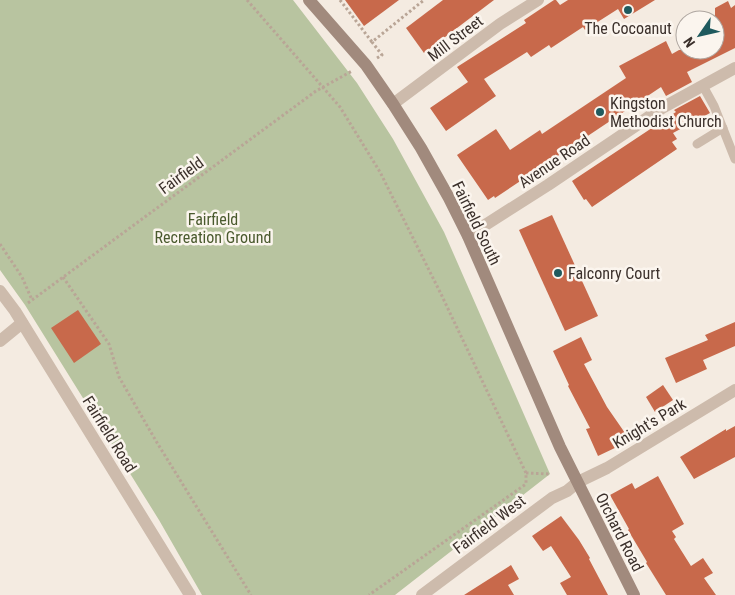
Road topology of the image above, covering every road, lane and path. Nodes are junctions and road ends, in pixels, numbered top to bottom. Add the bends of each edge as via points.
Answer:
1 (247, 0) edge
2 (310, 0) edge
3 (340, 0) edge
4 (424, 0) edge
5 (538, 0) edge
6 (372, 42) junction
7 (366, 64) junction
8 (735, 68) edge
9 (702, 86) junction
10 (323, 87) junction
11 (392, 104) junction
12 (723, 128) junction
13 (697, 144) dead end
14 (735, 159) edge
15 (468, 236) junction
16 (0, 244) edge
17 (63, 277) junction
18 (0, 291) edge
19 (32, 300) junction
20 (15, 312) junction
21 (22, 323) junction
22 (0, 341) edge
23 (735, 390) edge
24 (526, 473) junction
25 (550, 474) dead end
26 (578, 482) junction
27 (190, 595) edge
28 (251, 595) edge
29 (369, 595) edge
30 (422, 595) edge
31 (634, 595) edge

1 - 10 path
2 - 7 street, Fairfield South
3 - 6 path
4 - 6 path
5 - 11 street, Mill Street
6 - 7 path via 382,55
7 - 10 path, Fairfield
7 - 11 street, Fairfield South
8 - 9 street, Avenue Road
9 - 12 lane
9 - 15 street, Avenue Road via 662,108
10 - 17 path, Fairfield
10 - 24 path via 340,107 380,172
11 - 15 street, Fairfield South via 421,148
12 - 13 lane
12 - 14 lane
15 - 26 street, Fairfield South
16 - 19 path via 22,277
17 - 19 path, Fairfield
17 - 28 path via 109,344 119,377
18 - 20 street, Fairfield Road
19 - 20 path, Fairfield
20 - 21 street, Fairfield Road
21 - 22 street
21 - 27 street, Fairfield Road
23 - 26 street, Knight's Park via 607,468
24 - 25 path
24 - 29 path via 526,484
26 - 30 street, Fairfield West
26 - 31 street, Orchard Road

